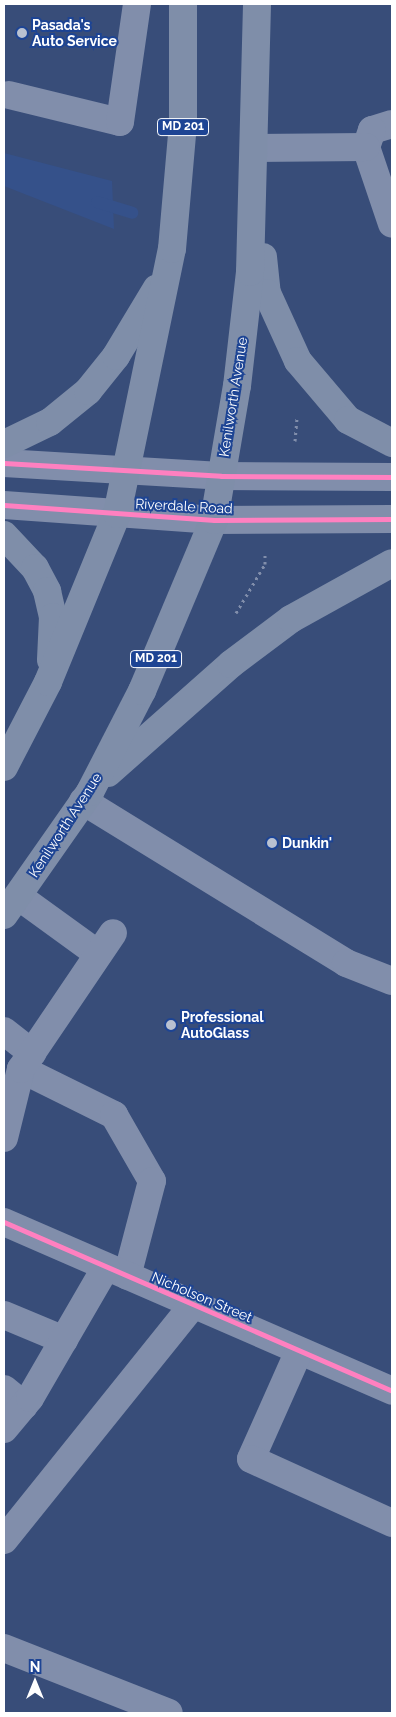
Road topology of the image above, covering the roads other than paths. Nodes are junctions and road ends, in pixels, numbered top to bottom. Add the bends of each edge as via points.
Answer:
1 (137, 4) edge
2 (183, 4) edge
3 (257, 4) edge
4 (10, 95) dead end
5 (392, 124) edge
6 (366, 147) junction
7 (256, 148) junction
8 (256, 198) junction
9 (392, 224) edge
10 (172, 249) junction
11 (392, 443) edge
12 (4, 444) edge
13 (4, 464) edge
14 (127, 468) junction
15 (221, 476) junction
16 (392, 477) edge
17 (4, 504) edge
18 (117, 514) junction
19 (214, 520) junction
20 (392, 520) edge
21 (4, 535) edge
22 (392, 563) edge
23 (48, 682) junction
24 (4, 766) edge
25 (86, 797) junction
26 (11, 906) edge
27 (392, 981) edge
28 (4, 1031) edge
29 (26, 1061) junction
30 (4, 1138) edge
31 (4, 1222) edge
32 (116, 1272) junction
33 (193, 1304) junction
34 (4, 1315) edge
35 (64, 1340) junction
36 (300, 1351) junction
37 (392, 1391) edge
38 (14, 1397) edge
39 (4, 1429) edge
40 (392, 1523) edge
41 (4, 1540) edge
42 (4, 1648) edge
43 (169, 1713) edge

1 - 4 street via 120,122
2 - 10 main road, MD 201 via 184,124
3 - 7 main road, Kenilworth Avenue / MD 201
5 - 6 street via 372,130
6 - 7 street
6 - 9 street
7 - 8 main road, Kenilworth Avenue / MD 201
8 - 11 main road via 267,294 298,361 348,420
8 - 15 main road, Kenilworth Avenue / MD 201 via 237,386
10 - 12 main road via 140,320 88,391 50,422
10 - 14 main road, MD 201
13 - 14 street
14 - 15 street
14 - 18 main road, MD 201
15 - 16 street
15 - 19 main road, Kenilworth Avenue / MD 201
17 - 18 street, Riverdale Road
18 - 19 street, Riverdale Road
18 - 23 main road, MD 201
19 - 20 street, Riverdale Road
19 - 25 main road, Kenilworth Avenue / MD 201 via 142,691
21 - 23 main road via 35,568 46,591 53,636
22 - 25 main road via 291,619 231,664
23 - 24 main road, MD 201
25 - 26 main road, Kenilworth Avenue / MD 201
25 - 27 street via 346,963
26 - 29 street via 106,944
28 - 29 street
29 - 30 street
29 - 32 street via 114,1115 152,1181
31 - 32 street, Nicholson Street
32 - 33 street, Nicholson Street
32 - 35 street
33 - 36 street, Nicholson Street
33 - 41 street
34 - 35 street
35 - 38 street
36 - 37 street, Nicholson Street
36 - 40 street via 251,1459
38 - 39 street
42 - 43 street

